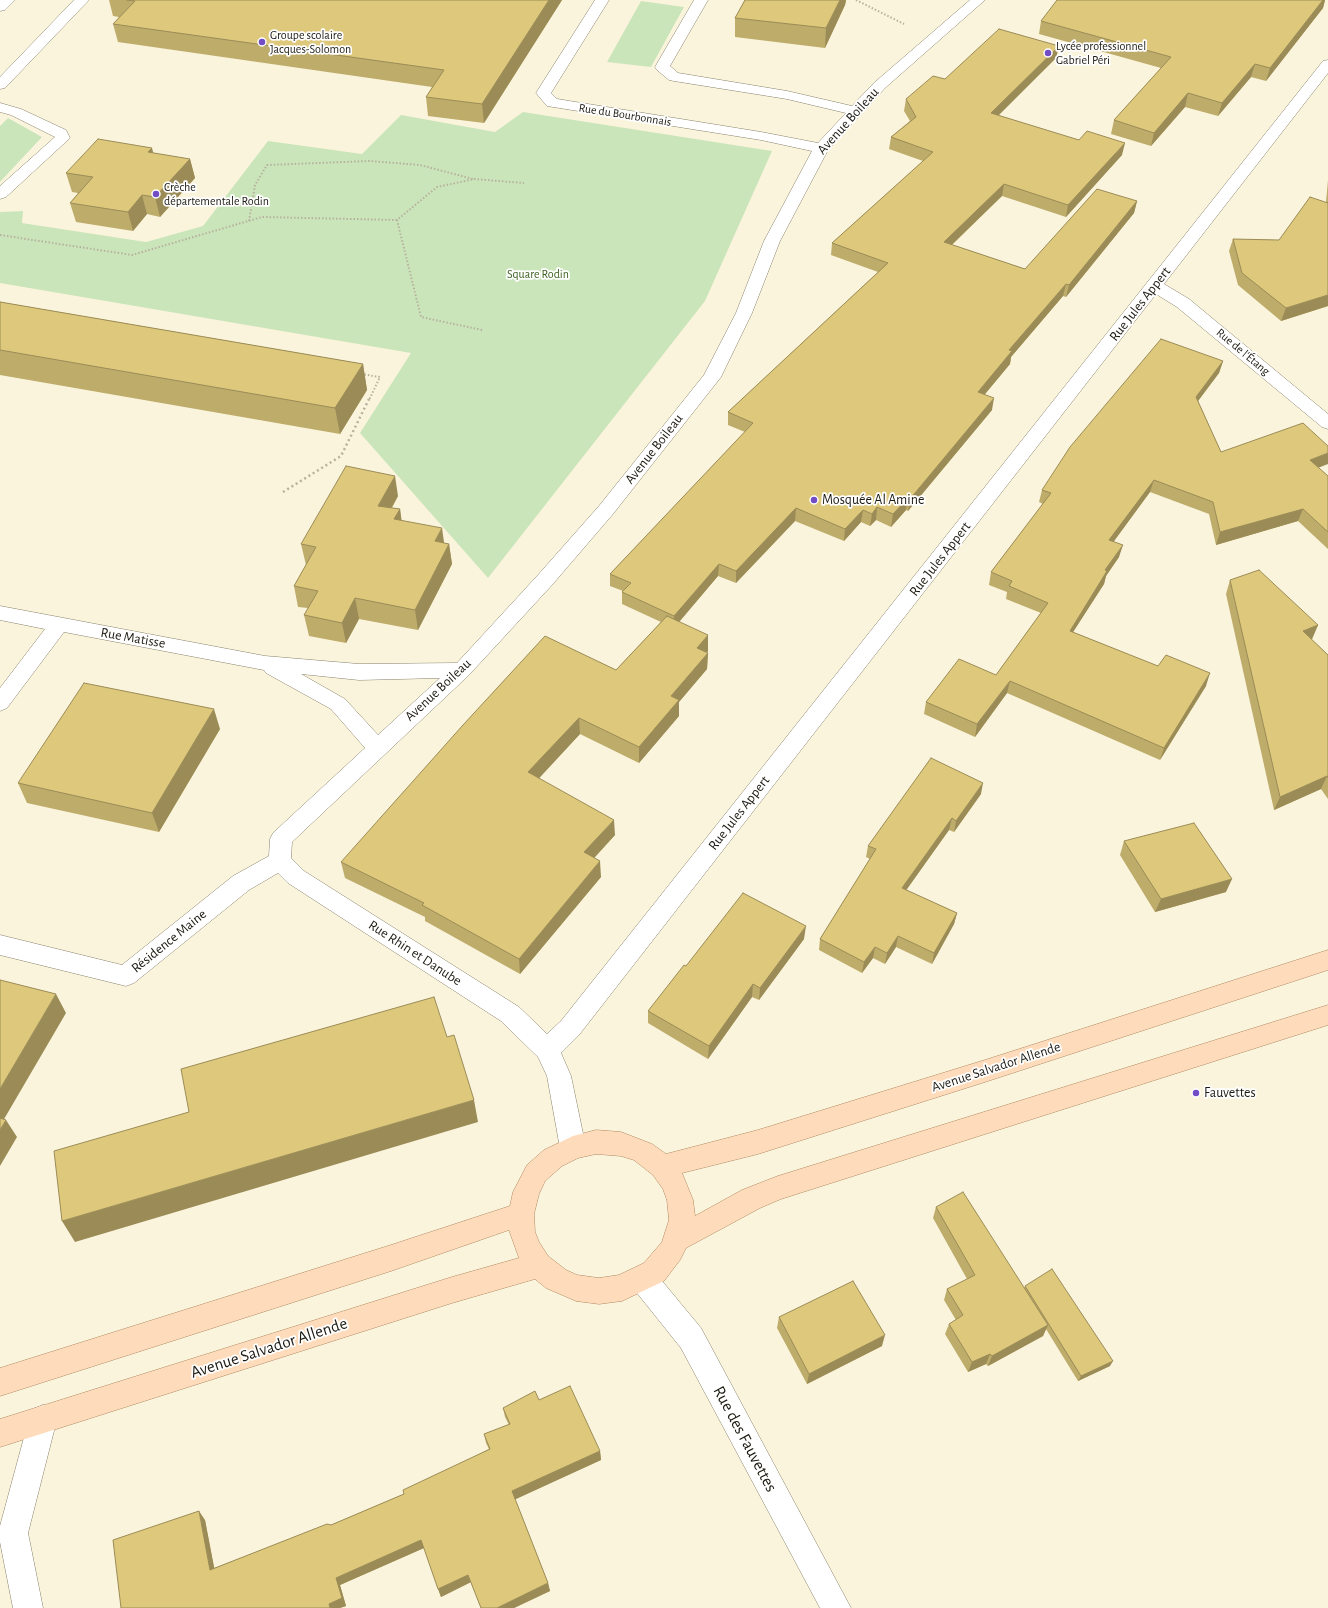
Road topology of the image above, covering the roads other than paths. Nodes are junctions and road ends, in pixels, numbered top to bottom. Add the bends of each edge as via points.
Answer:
1 (8, 0) edge
2 (82, 0) edge
3 (602, 0) edge
4 (701, 0) edge
5 (978, 0) edge
6 (0, 8) edge
7 (1328, 64) edge
8 (0, 85) edge
9 (0, 107) edge
10 (856, 111) junction
11 (821, 148) junction
12 (0, 194) edge
13 (1155, 286) junction
14 (1328, 424) edge
15 (0, 613) edge
16 (59, 625) junction
17 (265, 663) junction
18 (462, 670) junction
19 (0, 703) edge
20 (377, 748) junction
21 (280, 861) junction
22 (0, 945) edge
23 (1328, 960) edge
24 (1328, 1015) edge
25 (547, 1050) junction
26 (573, 1148) junction
27 (662, 1167) junction
28 (521, 1214) junction
29 (677, 1239) junction
30 (539, 1265) junction
31 (643, 1279) junction
32 (0, 1382) edge
33 (44, 1419) junction
34 (0, 1433) edge
35 (28, 1608) edge
36 (836, 1608) edge

1 - 6 street
2 - 8 street
3 - 11 street, Rue du Bourbonnais via 543,92 552,103
4 - 10 street via 662,67 674,77 787,95
5 - 10 street, Avenue Boileau via 880,85
7 - 13 street, Rue Jules Appert
9 - 12 street via 61,133 63,138
10 - 11 street, Avenue Boileau
11 - 18 street, Avenue Boileau via 772,241 744,313 712,377 606,510
13 - 14 street, Rue de l'Étang via 1184,303
13 - 25 street, Rue Jules Appert via 570,1028
15 - 16 street, Rue Matisse
16 - 17 street, Rue Matisse
16 - 19 street
17 - 18 street via 359,672
17 - 20 street via 338,704
18 - 20 street, Avenue Boileau
20 - 21 street, Avenue Boileau via 281,838
21 - 22 street, Résidence Maine via 241,883 126,976
21 - 25 street, Rue Rhin et Danube via 296,877 510,1014
23 - 27 main road, Avenue Salvador Allende via 758,1142
24 - 29 main road via 778,1188 751,1199
25 - 26 street via 559,1076
26 - 27 main road via 596,1142 621,1144 643,1152
26 - 28 main road via 553,1158 536,1173 526,1192
27 - 29 main road via 673,1182 680,1200 682,1220
28 - 30 main road via 522,1232
28 - 32 main road
29 - 31 main road via 664,1262
30 - 31 main road via 556,1279 576,1288 599,1291 622,1288
30 - 33 main road, Avenue Salvador Allende
31 - 36 street, Rue des Fauvettes via 691,1338
33 - 34 main road, Avenue Salvador Allende
33 - 35 street via 13,1533

